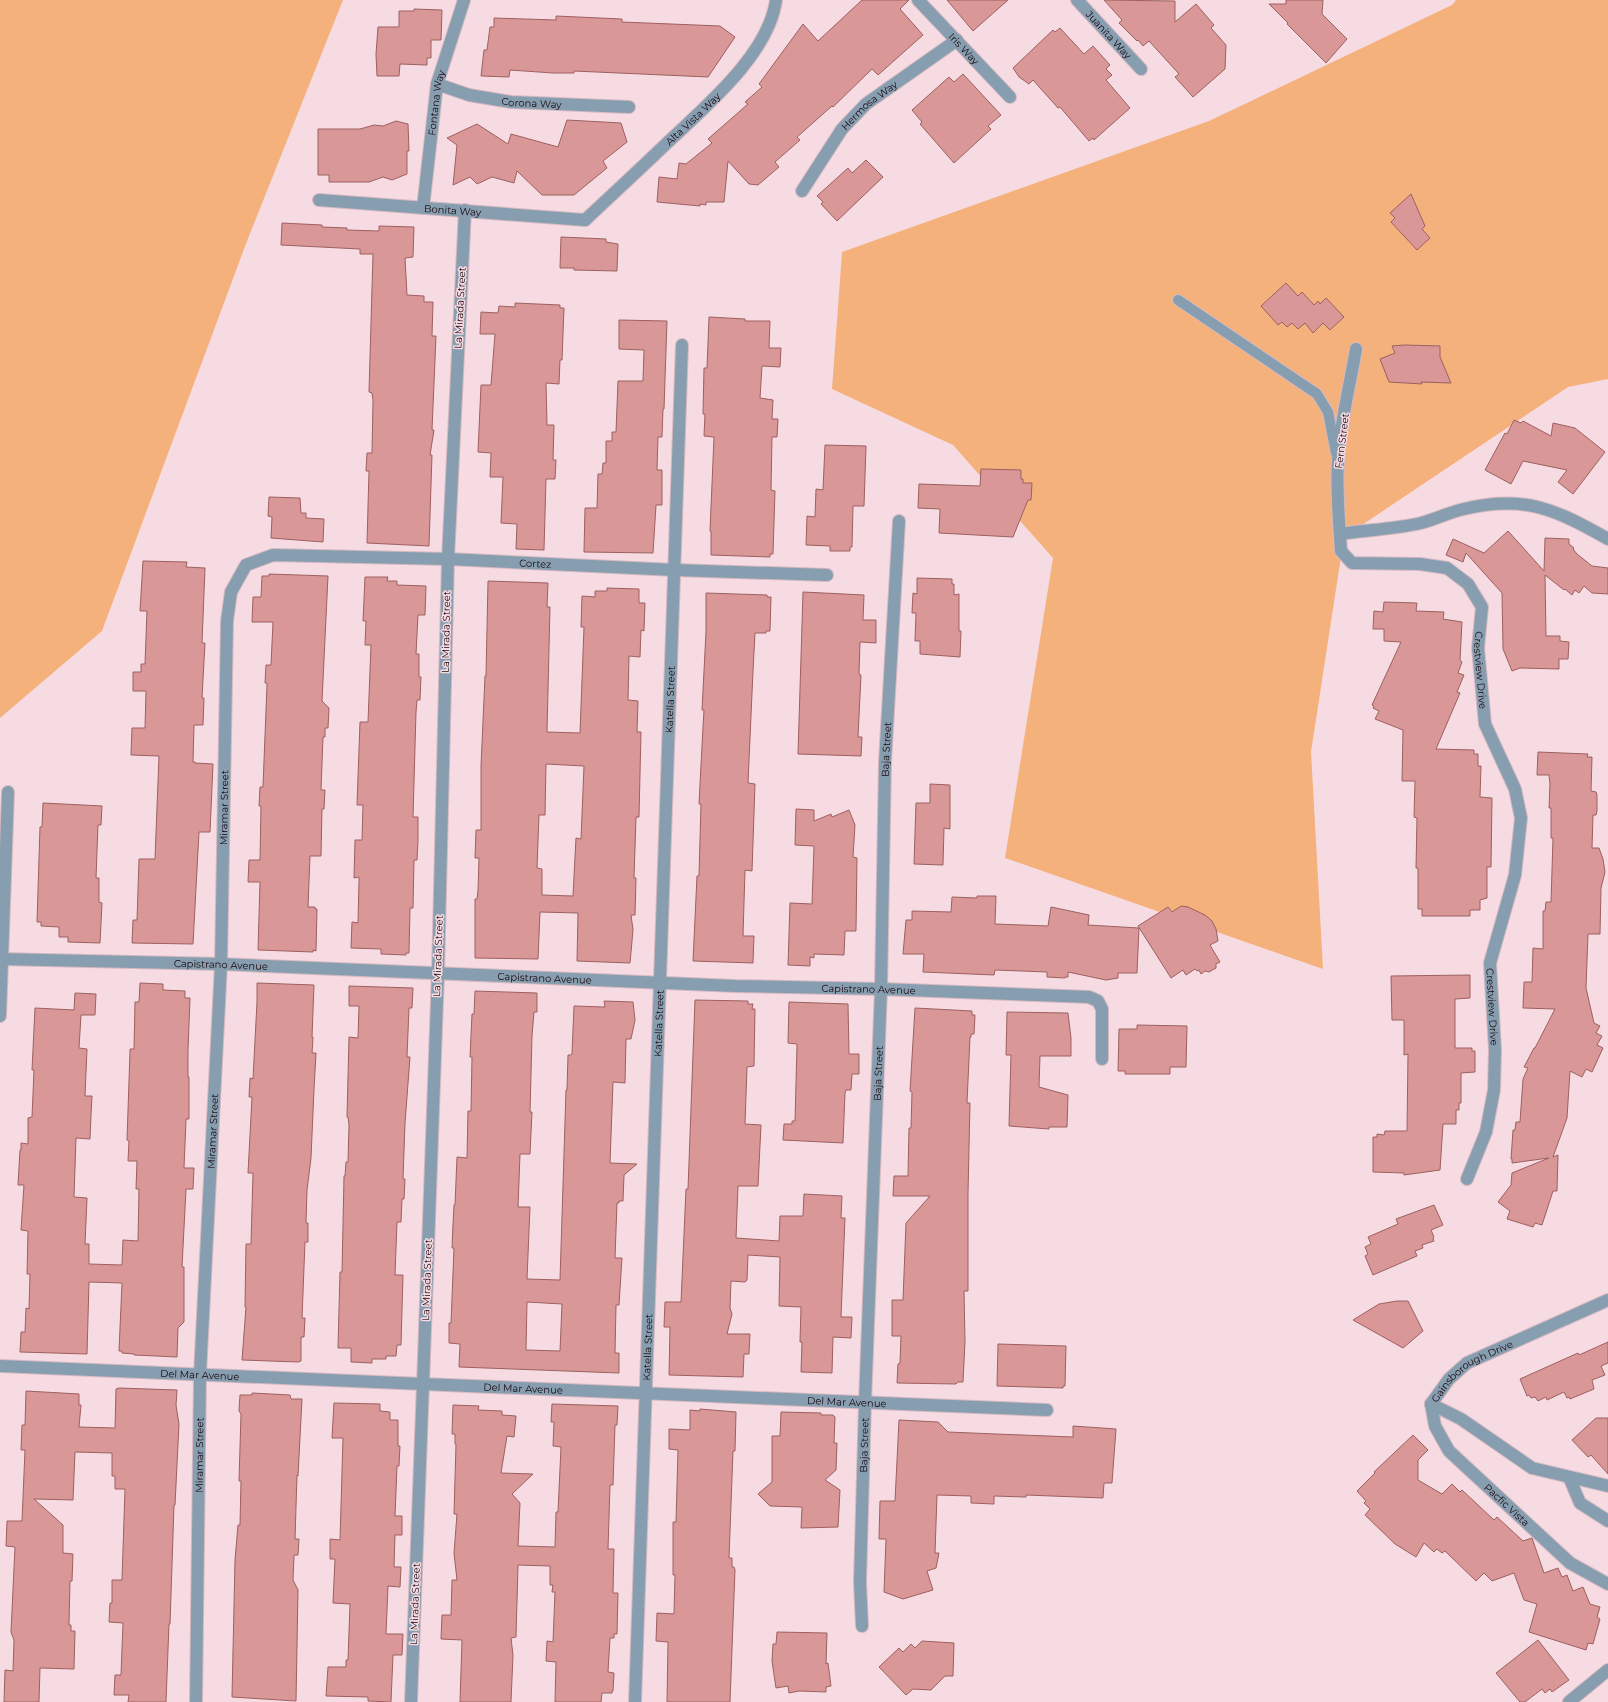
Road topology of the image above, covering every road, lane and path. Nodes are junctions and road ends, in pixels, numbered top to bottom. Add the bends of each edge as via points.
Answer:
1 (464, 0) edge
2 (776, 0) edge
3 (918, 0) edge
4 (1076, 0) edge
5 (957, 40) junction
6 (1141, 69) dead end
7 (437, 84) junction
8 (1010, 97) dead end
9 (629, 107) dead end
10 (802, 191) dead end
11 (319, 200) dead end
12 (423, 208) junction
13 (465, 210) junction
14 (586, 220) joint
15 (1178, 300) dead end
16 (682, 345) dead end
17 (1356, 348) dead end
18 (1338, 460) junction
19 (899, 521) dead end
20 (1340, 534) junction
21 (1608, 539) edge
22 (448, 559) junction
23 (246, 565) joint
24 (675, 570) junction
25 (827, 575) dead end
26 (8, 792) dead end
27 (1, 959) edge
28 (221, 964) junction
29 (438, 973) junction
30 (660, 983) junction
31 (881, 989) junction
32 (0, 1016) edge
33 (1102, 1059) dead end
34 (1468, 1179) dead end
35 (1608, 1300) edge
36 (0, 1366) edge
37 (200, 1374) junction
38 (423, 1384) junction
39 (646, 1394) junction
40 (865, 1402) junction
41 (1431, 1404) junction
42 (1047, 1410) dead end
43 (1569, 1477) junction
44 (1608, 1486) edge
45 (1608, 1521) edge
46 (1608, 1584) edge
47 (862, 1626) dead end
48 (1608, 1670) edge
49 (196, 1702) edge
50 (411, 1702) edge
51 (635, 1702) edge
52 (1569, 1702) edge

1 - 7 street, Fontana Way
2 - 14 street, Alta Vista Way via 766,32 735,78
3 - 5 street, Iris Way
4 - 6 street, Juanita Way
5 - 8 street, Iris Way
5 - 10 street, Hermosa Way via 866,104 842,129
7 - 9 street, Corona Way via 469,95 511,102
7 - 12 street, Fontana Way
11 - 12 street, Bonita Way
12 - 13 street, Bonita Way
13 - 14 street, Bonita Way
13 - 22 street, La Mirada Street
15 - 18 lane via 1317,394 1328,412
16 - 24 street, Katella Street
17 - 18 street, Fern Street
18 - 20 street, Fern Street
19 - 31 street, Baja Street via 886,762
20 - 21 street via 1420,523 1465,508 1505,502 1534,505 1563,515
20 - 34 street, Crestview Drive via 1340,551 1352,563 1420,564 1447,568 1468,584 1482,607 1478,648 1485,724 1515,789 1521,818 1515,876 1490,964 1495,1050 1494,1090 1486,1132
22 - 23 street, Cortez via 273,556
22 - 24 street, Cortez
22 - 29 street, La Mirada Street
23 - 28 street, Miramar Street via 231,592 227,621
24 - 25 street, Cortez
24 - 30 street, Katella Street
26 - 27 street
27 - 28 street, Capistrano Avenue
27 - 32 street
28 - 29 street, Capistrano Avenue
28 - 37 street, Miramar Street
29 - 30 street, Capistrano Avenue
29 - 38 street, La Mirada Street
30 - 31 street, Capistrano Avenue
30 - 39 street, Katella Street
31 - 33 street, Capistrano Avenue via 1089,997 1098,1001 1102,1009
31 - 40 street, Baja Street
35 - 41 street, Gainsborough Drive via 1468,1363 1449,1379
36 - 37 street, Del Mar Avenue
37 - 38 street, Del Mar Avenue
37 - 49 street, Miramar Street
38 - 39 street, Del Mar Avenue
38 - 50 street, La Mirada Street
39 - 40 street, Del Mar Avenue
39 - 51 street, Katella Street
40 - 42 street, Del Mar Avenue
40 - 47 street, Baja Street via 860,1582
41 - 43 street, Gainsborough Drive via 1461,1419 1532,1468
41 - 46 street, Pacfic Vista via 1435,1426 1449,1451 1570,1563
43 - 44 street, Gainsborough Drive
43 - 45 street via 1580,1503
48 - 52 street

